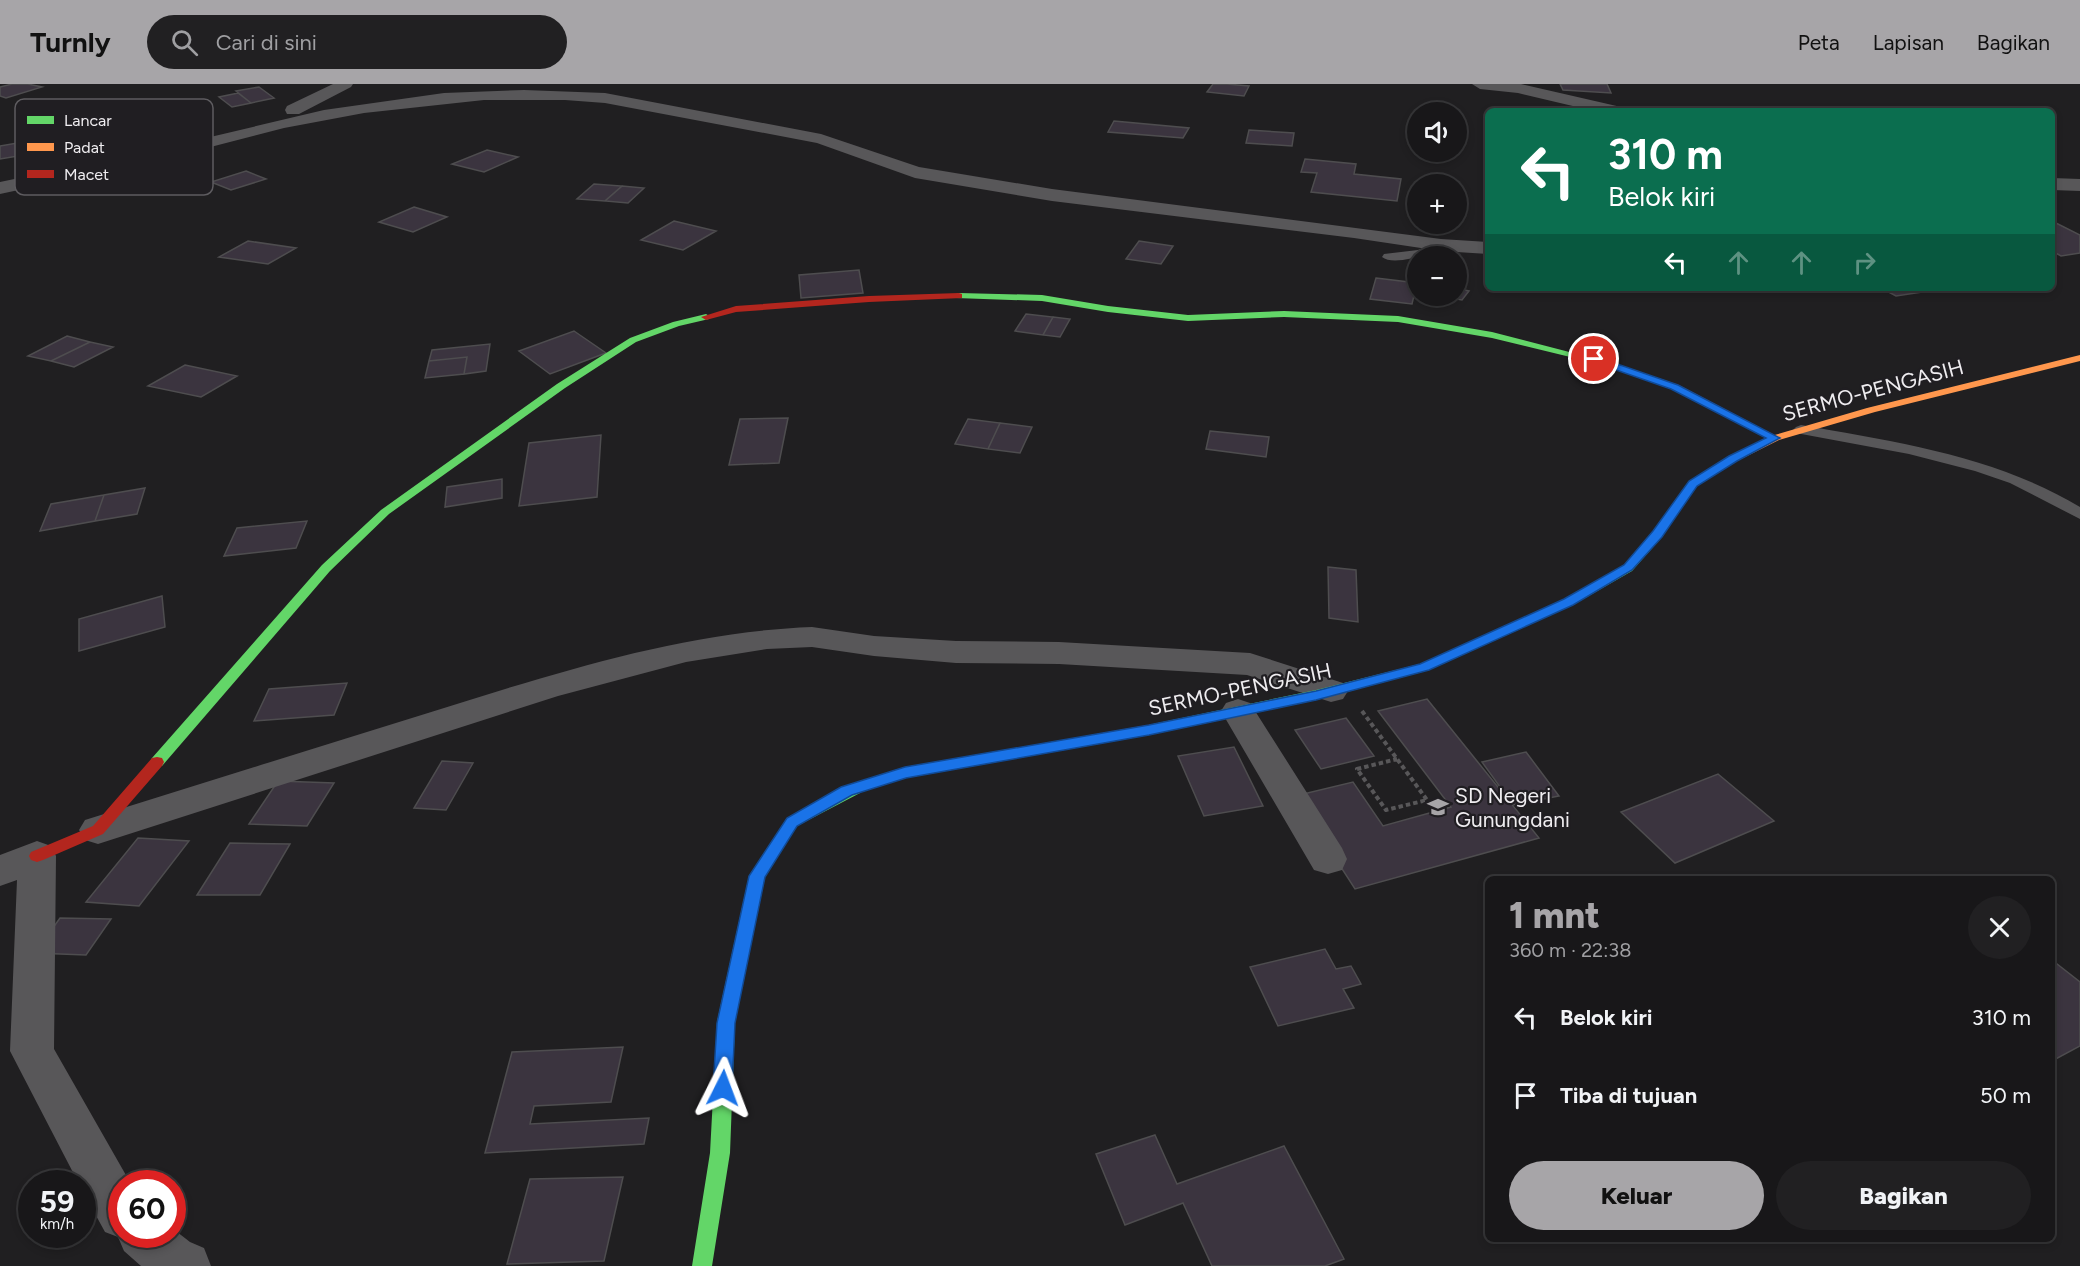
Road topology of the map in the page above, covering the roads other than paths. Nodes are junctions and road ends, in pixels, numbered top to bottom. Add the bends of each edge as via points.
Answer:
1 (1480, 84) edge
2 (335, 86) edge
3 (1602, 108) edge
4 (285, 123) junction
5 (213, 142) edge
6 (2055, 184) edge
7 (15, 185) edge
8 (2080, 185) edge
9 (0, 188) edge
10 (1441, 245) junction
11 (1485, 248) edge
12 (1388, 257) dead end
13 (2080, 358) edge
14 (1801, 430) junction
15 (1775, 438) junction
16 (2080, 514) edge
17 (1345, 699) junction
18 (1238, 711) junction
19 (98, 830) junction
20 (1328, 860) dead end
21 (18, 864) edge
22 (108, 1189) edge
23 (158, 1248) edge
24 (186, 1266) edge
25 (702, 1266) edge

1 - 3 street via 1518,88
2 - 4 street via 272,123
4 - 5 street
4 - 10 street via 427,99 570,95 605,98 821,139 915,172 1052,195
6 - 8 street
7 - 9 street
10 - 11 street
10 - 12 lane via 1420,253
13 - 14 street, SERMO-PENGASIH
14 - 15 street, SERMO-PENGASIH
14 - 16 lane via 1967,464 2026,484
15 - 17 street, SERMO-PENGASIH via 1693,483 1658,534 1628,568 1569,602
15 - 19 street via 1675,387 1594,359 1492,334 1398,319 1284,314 1188,318 1041,298 970,296 736,309 633,340 561,386 385,512 326,568
17 - 18 street, SERMO-PENGASIH
17 - 19 street via 1250,664 1059,652 956,652 812,637 767,639 686,651 549,687
18 - 20 street
18 - 25 street, SERMO-PENGASIH via 905,773 847,791 792,822 757,876 726,1023 720,1153
19 - 21 street
21 - 22 street via 32,1051
23 - 24 street

